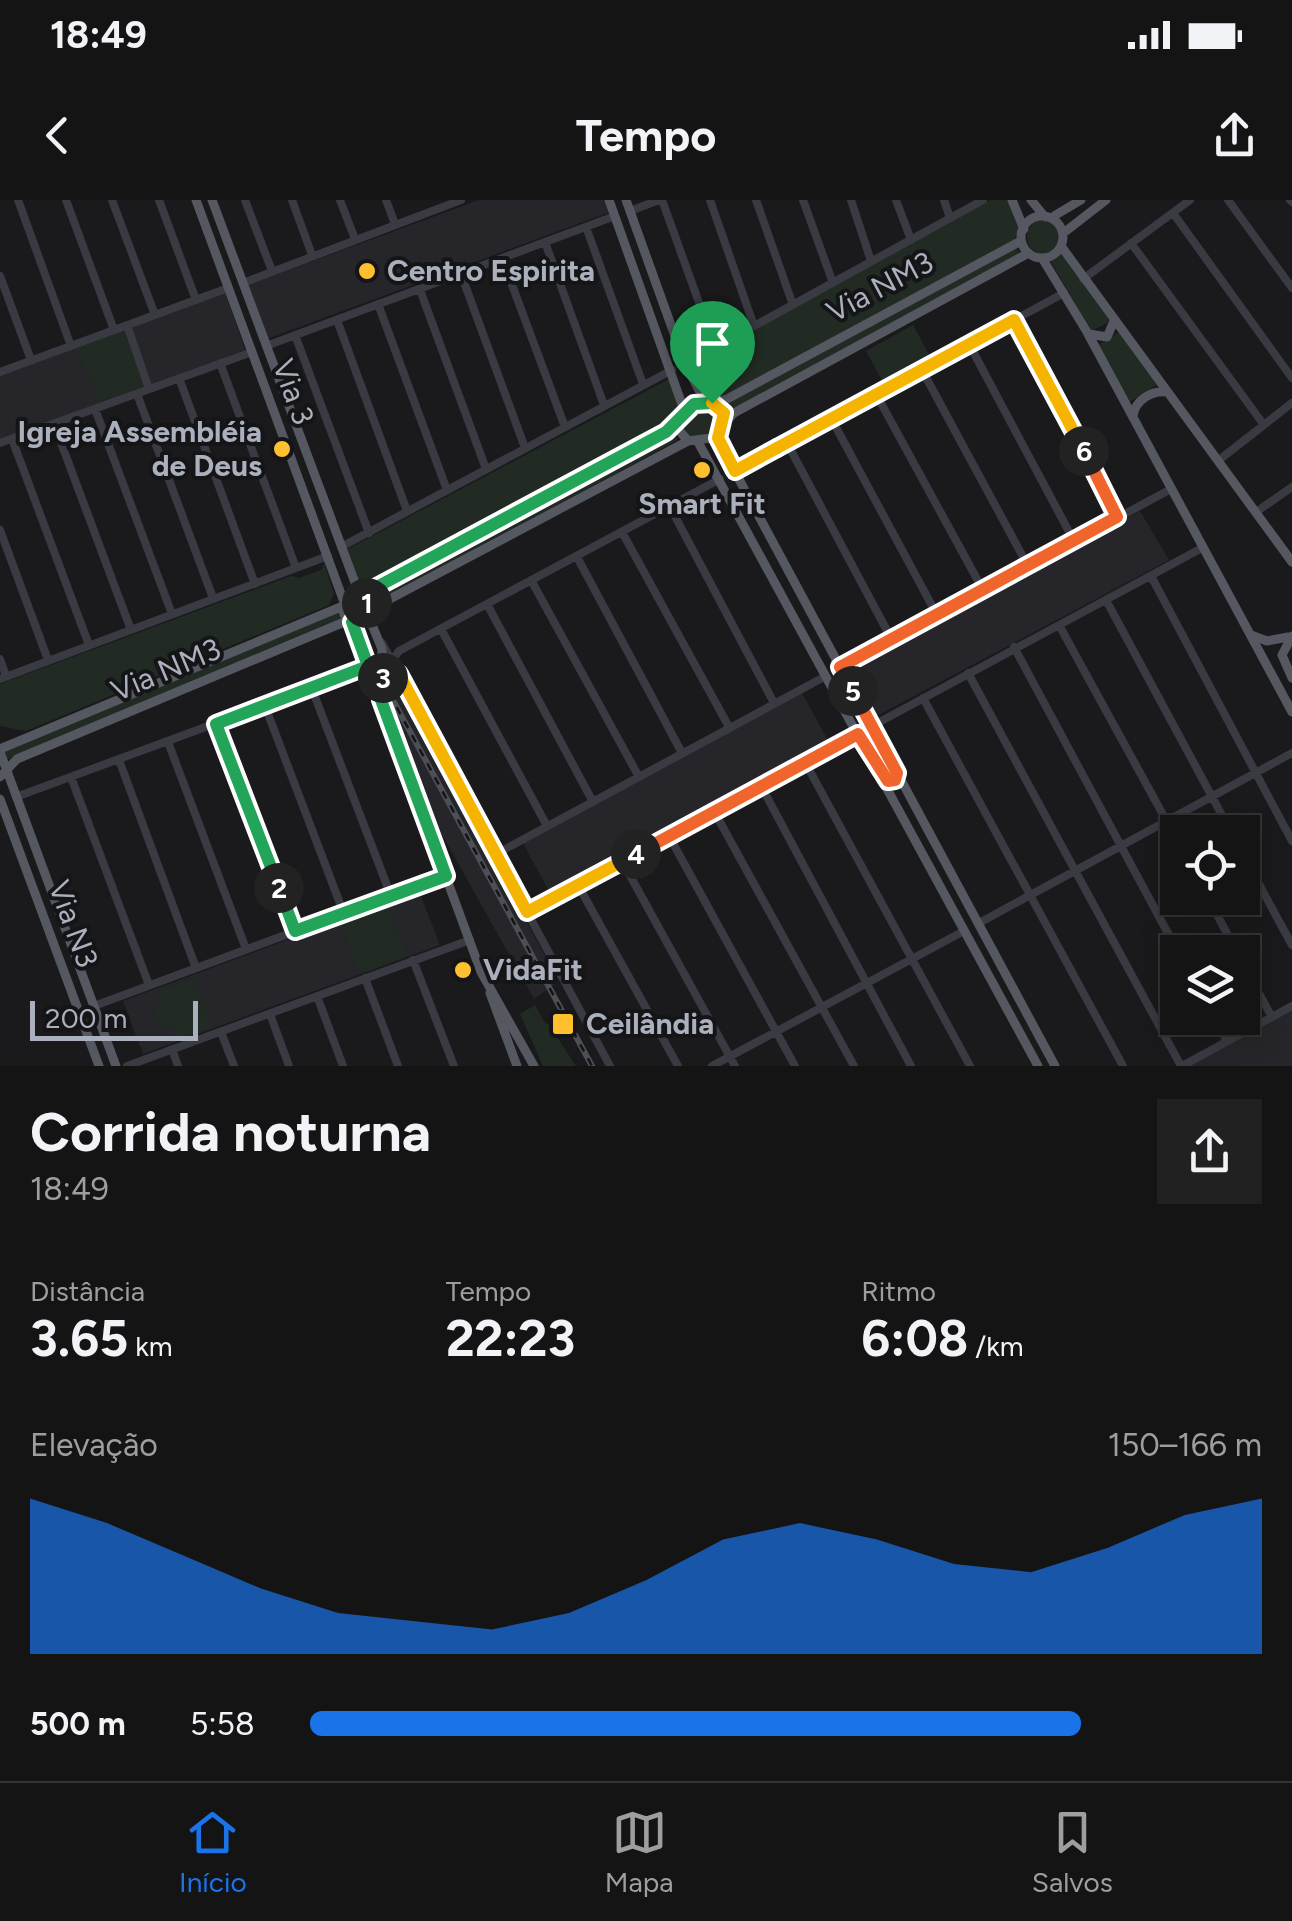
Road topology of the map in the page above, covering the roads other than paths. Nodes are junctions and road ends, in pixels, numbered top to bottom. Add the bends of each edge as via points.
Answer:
1 (18, 200) edge
2 (66, 200) edge
3 (112, 200) edge
4 (159, 200) edge
5 (196, 200) edge
6 (245, 200) edge
7 (292, 200) edge
8 (340, 200) edge
9 (386, 200) edge
10 (461, 200) edge
11 (608, 200) edge
12 (660, 200) edge
13 (710, 200) edge
14 (756, 200) edge
15 (803, 200) edge
16 (851, 200) edge
17 (896, 200) edge
18 (944, 200) edge
19 (984, 200) edge
20 (1012, 200) edge
21 (1031, 200) edge
22 (1081, 200) edge
23 (1106, 200) edge
24 (1190, 200) edge
25 (1228, 200) edge
26 (213, 203) edge
27 (436, 204) edge
28 (628, 205) edge
29 (1174, 213) junction
30 (614, 216) junction
31 (1049, 217) junction
32 (950, 218) junction
33 (395, 224) junction
34 (586, 227) junction
35 (1024, 229) junction
36 (1066, 231) junction
37 (354, 239) junction
38 (911, 240) junction
39 (544, 242) junction
40 (1019, 242) junction
41 (1131, 244) junction
42 (1061, 246) junction
43 (312, 255) junction
44 (1025, 255) junction
45 (502, 258) junction
46 (1042, 258) junction
47 (872, 261) junction
48 (272, 272) junction
49 (461, 274) junction
50 (0, 276) edge
51 (1083, 279) junction
52 (243, 283) junction
53 (832, 283) junction
54 (228, 288) junction
55 (1292, 288) edge
56 (420, 290) junction
57 (1064, 293) junction
58 (196, 300) junction
59 (378, 304) junction
60 (793, 305) junction
61 (155, 315) junction
62 (670, 317) junction
63 (337, 320) junction
64 (1014, 320) junction
65 (1114, 320) junction
66 (655, 322) junction
67 (127, 325) junction
68 (754, 326) junction
69 (114, 330) junction
70 (1087, 332) junction
71 (676, 334) junction
72 (296, 335) junction
73 (661, 340) junction
74 (969, 344) junction
75 (71, 346) junction
76 (266, 346) junction
77 (716, 347) junction
78 (252, 352) junction
79 (31, 360) junction
80 (220, 363) junction
81 (685, 364) junction
82 (672, 370) junction
83 (922, 370) junction
84 (0, 372) edge
85 (179, 378) junction
86 (1292, 378) edge
87 (643, 384) junction
88 (149, 389) junction
89 (1167, 392) junction
90 (137, 394) junction
91 (876, 394) junction
92 (268, 397) junction
93 (709, 402) junction
94 (1292, 403) edge
95 (604, 405) junction
96 (95, 409) junction
97 (684, 410) junction
98 (831, 418) junction
99 (1133, 418) junction
100 (725, 420) junction
101 (678, 422) junction
102 (54, 424) junction
103 (1264, 425) junction
104 (564, 427) junction
105 (720, 431) junction
106 (300, 435) junction
107 (12, 439) junction
108 (693, 441) junction
109 (787, 443) junction
110 (0, 444) edge
111 (525, 448) junction
112 (291, 458) junction
113 (1219, 460) junction
114 (486, 469) junction
115 (735, 471) junction
116 (720, 479) junction
117 (1292, 488) edge
118 (1171, 489) junction
119 (447, 490) junction
120 (670, 506) junction
121 (327, 510) junction
122 (408, 512) junction
123 (1256, 512) junction
124 (1117, 517) junction
125 (0, 530) edge
126 (622, 532) junction
127 (370, 533) junction
128 (1074, 541) junction
129 (342, 546) junction
130 (756, 546) junction
131 (1202, 548) junction
132 (328, 556) junction
133 (576, 556) junction
134 (1292, 562) edge
135 (1028, 566) junction
136 (296, 568) junction
137 (1151, 576) junction
138 (531, 580) junction
139 (255, 584) junction
140 (983, 590) junction
141 (360, 596) junction
142 (213, 598) junction
143 (803, 598) junction
144 (1106, 600) junction
145 (344, 604) junction
146 (488, 604) junction
147 (368, 613) junction
148 (172, 614) junction
149 (937, 615) junction
150 (351, 621) junction
151 (800, 625) junction
152 (1059, 625) junction
153 (441, 629) junction
154 (130, 630) junction
155 (1248, 633) junction
156 (1292, 636) edge
157 (892, 640) junction
158 (382, 644) junction
159 (89, 645) junction
160 (1014, 647) junction
161 (396, 654) junction
162 (0, 659) edge
163 (48, 660) junction
164 (368, 669) junction
165 (383, 672) junction
166 (843, 672) junction
167 (968, 673) junction
168 (399, 674) junction
169 (826, 676) junction
170 (3, 677) edge
171 (1292, 678) edge
172 (1292, 687) edge
173 (312, 689) junction
174 (1280, 689) junction
175 (923, 698) junction
176 (381, 700) junction
177 (774, 703) junction
178 (265, 706) junction
179 (1292, 712) edge
180 (216, 724) junction
181 (872, 726) junction
182 (729, 727) junction
183 (859, 736) junction
184 (168, 742) junction
185 (0, 750) edge
186 (682, 753) junction
187 (1292, 754) edge
188 (119, 760) junction
189 (806, 762) junction
190 (1257, 772) junction
191 (897, 773) junction
192 (3, 774) edge
193 (71, 777) junction
194 (639, 778) junction
195 (761, 786) junction
196 (16, 797) junction
197 (1212, 798) junction
198 (893, 799) junction
199 (592, 802) junction
200 (1, 803) edge
201 (714, 811) junction
202 (1163, 815) edge
203 (1178, 815) edge
204 (1222, 815) edge
205 (1160, 824) edge
206 (547, 826) junction
207 (669, 836) junction
208 (1292, 841) edge
209 (936, 846) junction
210 (1120, 846) junction
211 (496, 854) junction
212 (39, 858) junction
213 (622, 861) junction
214 (1076, 871) junction
215 (446, 876) junction
216 (30, 880) junction
217 (578, 885) junction
218 (1260, 886) edge
219 (1030, 895) junction
220 (391, 896) junction
221 (527, 912) junction
222 (344, 914) junction
223 (61, 917) junction
224 (979, 924) junction
225 (295, 931) junction
226 (964, 931) junction
227 (1169, 935) edge
228 (470, 940) junction
229 (1292, 945) edge
230 (246, 949) junction
231 (913, 958) junction
232 (414, 960) junction
233 (196, 968) junction
234 (482, 972) junction
235 (365, 978) junction
236 (867, 982) junction
237 (149, 986) junction
238 (1260, 995) edge
239 (317, 996) junction
240 (1001, 999) junction
241 (94, 1006) junction
242 (1292, 1006) edge
243 (823, 1007) junction
244 (270, 1014) junction
245 (1272, 1017) junction
246 (221, 1032) junction
247 (777, 1032) junction
248 (1224, 1035) edge
249 (1227, 1041) junction
250 (172, 1050) junction
251 (1048, 1052) junction
252 (730, 1056) junction
253 (99, 1066) edge
254 (116, 1066) edge
255 (127, 1066) edge
256 (178, 1066) edge
257 (234, 1066) edge
258 (289, 1066) edge
259 (343, 1066) edge
260 (398, 1066) edge
261 (454, 1066) edge
262 (517, 1066) edge
263 (534, 1066) edge
264 (610, 1066) edge
265 (678, 1066) edge
266 (712, 1066) edge
267 (735, 1066) edge
268 (795, 1066) edge
269 (854, 1066) edge
270 (912, 1066) edge
271 (970, 1066) edge
272 (1038, 1066) edge
273 (1055, 1066) edge
274 (1123, 1066) edge
275 (1181, 1066) edge

1 - 75 street
2 - 69 street
3 - 61 street
4 - 58 street
5 - 54 main road, Via 3
6 - 48 street
7 - 43 street
8 - 37 street
9 - 33 street
10 - 27 street
11 - 30 main road
12 - 28 street
12 - 77 street
13 - 68 street
14 - 60 street
15 - 53 street
16 - 47 street
17 - 38 street
18 - 32 street
19 - 32 street
20 - 35 main road
21 - 31 main road
22 - 31 main road
23 - 36 main road
24 - 29 street
25 - 55 street
26 - 52 main road, Via 3
27 - 33 street
28 - 62 main road
29 - 41 street
29 - 86 street
30 - 34 street
30 - 66 main road
31 - 35 main road
31 - 36 main road
32 - 38 street
33 - 37 street
34 - 39 street
34 - 87 street
35 - 40 main road
36 - 42 main road
37 - 43 street
38 - 47 street
39 - 45 street
39 - 95 street
40 - 44 main road
40 - 93 main road, Via NM3
41 - 51 street
41 - 103 street
42 - 46 main road
42 - 51 main road
43 - 48 street
44 - 46 main road
44 - 100 main road, Via NM3
45 - 49 street
45 - 104 street
46 - 57 main road
47 - 53 street
48 - 52 street
49 - 56 street
49 - 111 street
50 - 79 street
51 - 65 main road
52 - 76 main road, Via 3
53 - 60 street
54 - 58 street
54 - 78 main road, Via 3
56 - 59 street
56 - 114 street
57 - 64 street
57 - 70 main road
58 - 61 street
59 - 63 street
59 - 119 street
60 - 68 street
61 - 67 street
62 - 66 main road
62 - 71 main road
63 - 72 street
63 - 122 street
64 - 74 street
64 - 124 street
65 - 70 main road via 1105,338
65 - 89 main road
66 - 73 main road
67 - 69 street
67 - 88 street
68 - 77 street
69 - 75 street
70 - 99 main road
71 - 73 main road
71 - 81 main road
72 - 76 street
72 - 127 street
73 - 82 main road
74 - 83 street
74 - 128 street
75 - 79 street
76 - 106 main road, Via 3
77 - 81 street
78 - 80 street
78 - 92 main road, Via 3
79 - 84 street
80 - 85 street
80 - 136 street
81 - 93 main road
82 - 87 street
82 - 97 main road
83 - 91 street
83 - 135 street
85 - 88 street
85 - 139 street
87 - 95 street
88 - 90 street
89 - 99 main road via 1141,400
89 - 113 main road
90 - 96 street
90 - 142 street
91 - 98 street
91 - 140 street
92 - 106 main road via 289,440
92 - 112 main road, Via 3
93 - 97 main road
93 - 100 main road
94 - 103 street
95 - 104 street
96 - 102 street
96 - 148 street
97 - 101 main road
98 - 109 street
98 - 149 street
99 - 118 main road
100 - 105 main road
101 - 108 main road via 679,434
101 - 141 main road
102 - 107 street
102 - 154 street
103 - 113 street
104 - 111 street
105 - 108 main road
105 - 115 main road
106 - 121 main road, Via 3
107 - 110 street
107 - 159 street
108 - 116 main road
108 - 147 main road
109 - 115 street
109 - 157 street
111 - 114 street
112 - 121 main road via 301,452
112 - 132 main road, Via 3
113 - 123 main road
114 - 119 street
115 - 143 main road
116 - 120 street
116 - 130 main road
117 - 123 street
118 - 124 street
118 - 131 main road
119 - 122 street
120 - 126 street
120 - 177 street
121 - 129 main road, Via 3
122 - 127 street
123 - 134 main road
124 - 128 street
125 - 163 street
126 - 133 street
126 - 182 street
127 - 129 street
128 - 135 street
129 - 141 main road, Via 3
130 - 143 main road via 797,610 804,608
130 - 151 main road
131 - 137 street
131 - 155 main road
132 - 136 street
132 - 145 main road, Via 3
133 - 138 street
133 - 186 street
135 - 140 street
136 - 139 street
137 - 144 street
137 - 190 street
138 - 146 street
138 - 194 street
139 - 142 street
140 - 149 street
141 - 145 main road, Via NM3
141 - 147 main road, Via 3
142 - 148 street
143 - 166 main road
144 - 152 street
144 - 197 street
145 - 150 main road, Via 3
145 - 185 main road, Via NM3
146 - 153 street
146 - 199 street
147 - 150 main road, Via NM3
147 - 158 main road, Via 3
148 - 154 street
149 - 157 street
150 - 164 main road, Via 3
150 - 192 main road, Via NM3 via 17,759
151 - 166 main road via 809,618
151 - 169 main road
152 - 160 street
152 - 202 street
153 - 161 street
153 - 206 street
154 - 159 street
155 - 156 main road via 1267,641
155 - 174 main road
156 - 171 main road via 1282,656
157 - 166 street
158 - 161 street
158 - 165 main road, Via 3
159 - 163 street
160 - 167 street
160 - 210 street
161 - 165 street
161 - 168 street
162 - 170 street
163 - 170 street
164 - 165 street
164 - 173 street
164 - 176 main road, Via 3
165 - 168 street
165 - 176 main road, Via 3
166 - 181 main road
167 - 175 street
167 - 214 street
168 - 211 street
169 - 177 street
169 - 183 main road
172 - 174 main road via 1284,682
173 - 178 street
173 - 220 street
174 - 179 main road
175 - 181 street
175 - 219 street
176 - 215 main road, Via 3
177 - 182 street
178 - 180 street
178 - 222 street
180 - 184 street
180 - 225 street
181 - 191 main road
182 - 186 street
183 - 189 street
183 - 191 main road via 888,781
183 - 198 main road
184 - 188 street
184 - 230 street
185 - 192 main road, Via N3
186 - 194 street
187 - 190 street
188 - 193 street
188 - 233 street
189 - 195 street
189 - 231 street
190 - 197 street
190 - 208 street
191 - 209 main road
192 - 196 main road, Via N3
193 - 196 street
193 - 237 street
194 - 199 street
195 - 201 street
195 - 236 street
196 - 212 main road, Via N3
197 - 203 street
197 - 204 street
198 - 209 main road via 903,791
198 - 226 main road
199 - 206 street
200 - 212 main road via 28,862 35,865
200 - 216 main road, Via N3
201 - 207 street
201 - 243 street
205 - 210 street
206 - 211 street
207 - 213 street
207 - 247 street
209 - 224 main road
210 - 214 street
210 - 227 street
211 - 221 street
212 - 223 main road, Via N3
213 - 217 street
213 - 252 street
214 - 219 street
214 - 275 street
215 - 220 street
215 - 228 main road, Via 3
216 - 223 main road via 40,876
216 - 253 main road, Via N3
217 - 221 street
217 - 265 street
218 - 229 street
219 - 224 street
219 - 274 street
220 - 222 street
221 - 264 street
222 - 225 street
223 - 241 main road, Via N3
224 - 251 main road
225 - 230 street
226 - 231 street
226 - 240 main road
228 - 232 street
228 - 234 main road, Via 3
230 - 233 street
231 - 236 street
231 - 271 street
232 - 235 street
232 - 261 street
233 - 237 street
234 - 262 main road
234 - 263 main road
235 - 239 street
235 - 260 street
236 - 243 street
236 - 270 street
237 - 241 street
238 - 245 street
239 - 244 street
239 - 259 street
240 - 251 main road via 1040,1060 1047,1061
240 - 272 main road
241 - 254 main road, Via N3
242 - 245 street
243 - 247 street
243 - 269 street
244 - 246 street
244 - 258 street
245 - 249 street
246 - 250 street
246 - 257 street
247 - 252 street
247 - 268 street
248 - 249 street
249 - 275 street
250 - 255 street
250 - 256 street
251 - 273 main road
252 - 266 street
252 - 267 street

